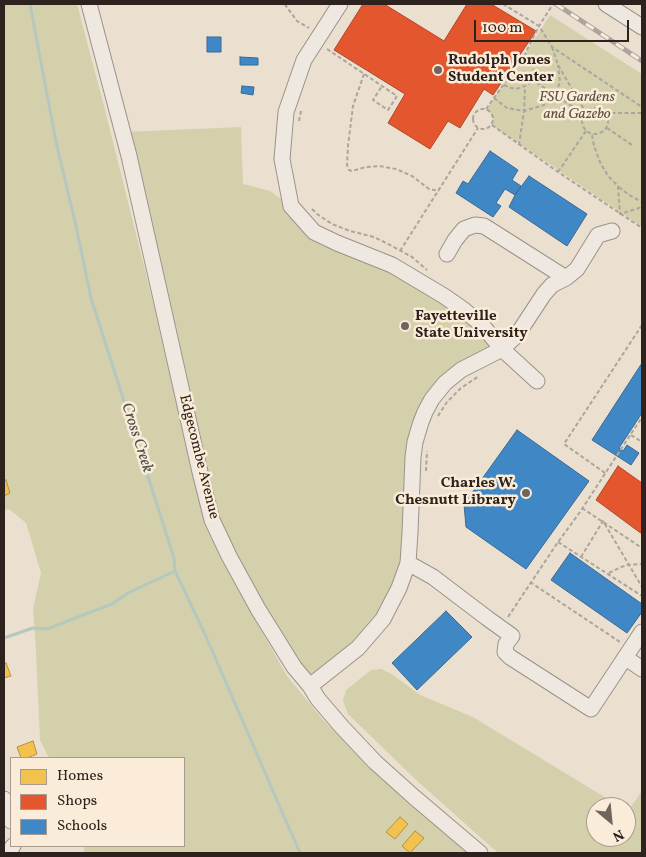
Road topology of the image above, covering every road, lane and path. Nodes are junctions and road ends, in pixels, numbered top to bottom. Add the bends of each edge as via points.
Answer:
1 (89, 4) edge
2 (286, 4) edge
3 (340, 4) edge
4 (504, 4) edge
5 (553, 4) edge
6 (606, 4) edge
7 (539, 26) junction
8 (642, 27) edge
9 (320, 34) junction
10 (552, 47) junction
11 (524, 56) junction
12 (558, 65) junction
13 (364, 74) junction
14 (532, 79) junction
15 (504, 85) junction
16 (382, 86) junction
17 (525, 86) junction
18 (556, 95) junction
19 (494, 98) junction
20 (302, 106) dead end
21 (642, 107) edge
22 (486, 109) junction
23 (524, 111) junction
24 (585, 113) junction
25 (605, 114) junction
26 (642, 114) edge
27 (299, 121) dead end
28 (492, 125) junction
29 (478, 128) junction
30 (606, 128) junction
31 (586, 131) junction
32 (592, 135) junction
33 (519, 144) junction
34 (632, 145) dead end
35 (558, 172) junction
36 (618, 186) junction
37 (438, 191) junction
38 (642, 202) edge
39 (642, 206) edge
40 (311, 208) dead end
41 (620, 214) junction
42 (642, 228) edge
43 (612, 231) dead end
44 (400, 250) junction
45 (447, 254) dead end
46 (432, 274) dead end
47 (566, 278) junction
48 (642, 325) edge
49 (502, 349) junction
50 (485, 372) dead end
51 (537, 381) dead end
52 (642, 417) edge
53 (436, 419) dead end
54 (631, 435) junction
55 (642, 442) edge
56 (428, 450) dead end
57 (426, 471) dead end
58 (605, 473) junction
59 (582, 508) junction
60 (603, 521) junction
61 (558, 542) junction
62 (642, 548) edge
63 (581, 557) junction
64 (408, 563) junction
65 (642, 564) edge
66 (628, 565) junction
67 (608, 573) junction
68 (530, 582) junction
69 (642, 587) edge
70 (642, 596) edge
71 (505, 622) dead end
72 (642, 632) edge
73 (625, 651) junction
74 (642, 669) edge
75 (310, 686) junction
76 (4, 799) edge
77 (10, 818) edge
78 (480, 853) edge

1 - 75 street, Edgecombe Avenue via 129,156 212,520 258,609 294,667
2 - 9 path via 297,21
3 - 9 street
4 - 7 path
5 - 7 path
6 - 8 street
7 - 10 path
7 - 11 path
9 - 13 path via 330,40 325,48
9 - 49 street via 304,60 286,112 282,159 291,206 314,232 392,264 444,296 482,325
10 - 12 path
10 - 21 path
11 - 14 path via 533,67
11 - 15 path
12 - 18 path via 560,82
12 - 24 path
13 - 16 path
13 - 37 path via 353,106 349,170 366,166 396,169
14 - 17 path
14 - 18 path
15 - 17 path via 516,89
15 - 19 path
16 - 16 path via 397,96 388,110 373,100
17 - 23 path
18 - 23 path via 544,105
18 - 24 path
19 - 22 path
19 - 23 path via 507,108
20 - 27 path
22 - 28 path via 493,114
22 - 29 path via 477,110 473,116
23 - 33 path
24 - 25 path via 598,109
24 - 31 path via 582,124
25 - 26 path
25 - 30 path
28 - 29 path via 486,129
28 - 33 path
29 - 37 path
30 - 32 path via 602,133
30 - 34 path
31 - 32 path
31 - 35 path
32 - 36 path via 600,162
33 - 35 path
35 - 41 path
36 - 38 path
36 - 41 path
37 - 44 path
39 - 41 path
40 - 44 path via 332,224 374,237
41 - 42 path
43 - 47 street via 598,235 577,269
44 - 46 path
45 - 47 street via 464,229 484,226
47 - 49 street via 552,285
48 - 58 path via 564,444
49 - 51 street
49 - 64 street via 461,370 444,383 425,412 413,457
50 - 53 path via 461,388
52 - 54 path
54 - 55 path
54 - 58 path
56 - 57 path
58 - 59 path
59 - 60 path
59 - 61 path
60 - 62 path
60 - 63 path
60 - 66 path
61 - 63 path
61 - 68 path
63 - 67 path
64 - 73 street via 434,577 512,636 505,652 510,657 591,709
64 - 75 street via 390,608 375,630 358,648
65 - 66 path
66 - 67 path
66 - 69 path
67 - 70 path
68 - 71 path
68 - 73 path
72 - 73 street
73 - 74 street
75 - 78 street, Edgecombe Avenue via 342,728 375,762
76 - 77 street

